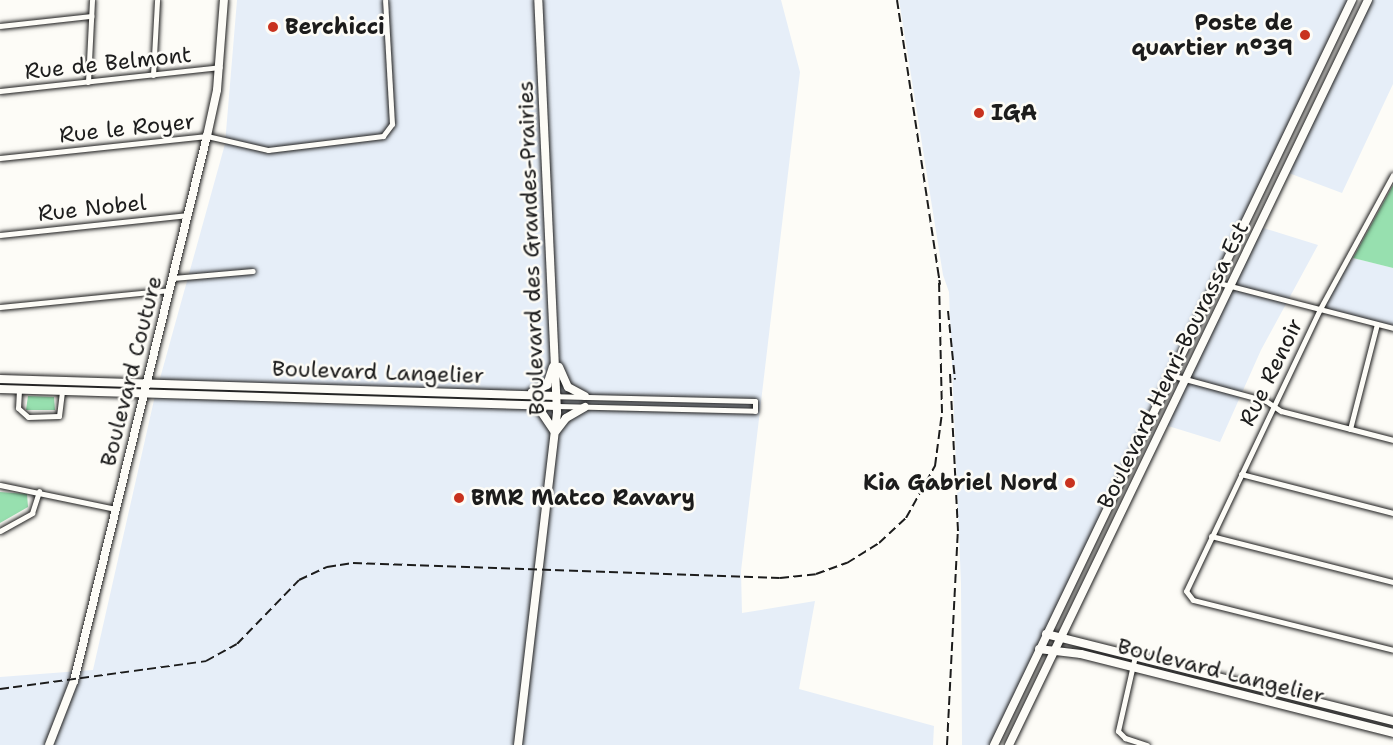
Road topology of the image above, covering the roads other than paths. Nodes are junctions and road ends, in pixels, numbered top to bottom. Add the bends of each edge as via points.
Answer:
1 (92, 0) edge
2 (157, 0) edge
3 (224, 0) edge
4 (385, 0) edge
5 (538, 0) edge
6 (1352, 0) edge
7 (1368, 0) edge
8 (91, 16) junction
9 (0, 26) edge
10 (220, 68) junction
11 (153, 75) junction
12 (88, 82) junction
13 (0, 91) edge
14 (207, 136) junction
15 (0, 158) edge
16 (1393, 175) edge
17 (188, 215) junction
18 (0, 234) edge
19 (253, 272) dead end
20 (172, 278) junction
21 (1219, 283) junction
22 (1232, 287) junction
23 (170, 290) junction
24 (0, 307) edge
25 (1320, 309) junction
26 (1377, 324) junction
27 (1393, 328) edge
28 (556, 354) junction
29 (1174, 376) junction
30 (0, 379) edge
31 (1187, 379) junction
32 (147, 383) junction
33 (0, 389) edge
34 (19, 390) junction
35 (62, 391) junction
36 (144, 394) junction
37 (518, 395) junction
38 (558, 396) junction
39 (585, 396) junction
40 (531, 405) junction
41 (1273, 405) junction
42 (557, 406) junction
43 (585, 406) junction
44 (1350, 429) junction
45 (555, 432) junction
46 (1393, 440) edge
47 (1241, 474) junction
48 (0, 485) edge
49 (39, 491) junction
50 (116, 509) junction
51 (1393, 513) edge
52 (0, 531) edge
53 (1210, 536) junction
54 (1393, 582) edge
55 (1046, 634) junction
56 (1060, 637) junction
57 (1039, 648) junction
58 (1054, 648) junction
59 (1393, 650) edge
60 (1135, 656) junction
61 (1132, 667) junction
62 (1393, 721) edge
63 (1393, 733) edge
64 (49, 745) edge
65 (518, 745) edge
66 (994, 745) edge
67 (1009, 745) edge
68 (1147, 745) edge

1 - 8 street
2 - 11 street
3 - 10 main road, Boulevard Couture
4 - 14 street, Rue le Royer via 392,124 388,134 268,150
5 - 28 main road, Boulevard des Grandes-Prairies
6 - 21 main road, Boulevard Henri-Bourassa Est
7 - 22 main road, Boulevard Henri-Bourassa Est
8 - 9 street
8 - 12 street
10 - 11 street, Rue de Belmont
10 - 14 main road, Boulevard Couture
11 - 12 street, Rue de Belmont
12 - 13 street, Rue de Belmont
14 - 15 street, Rue le Royer
14 - 17 main road, Boulevard Couture
16 - 25 street, Rue Renoir
17 - 18 street, Rue Nobel
17 - 20 main road, Boulevard Couture
19 - 20 street
20 - 23 main road, Boulevard Couture
21 - 22 street
21 - 29 main road, Boulevard Henri-Bourassa Est
22 - 25 street
22 - 31 main road, Boulevard Henri-Bourassa Est
23 - 24 street
23 - 32 main road, Boulevard Couture
25 - 26 street
25 - 41 street, Rue Renoir
26 - 27 street
26 - 44 street
28 - 37 main road via 547,385
28 - 38 main road, Boulevard des Grandes-Prairies
28 - 39 main road via 568,387
29 - 31 street
29 - 55 main road, Boulevard Henri-Bourassa Est
30 - 32 main road, Boulevard Langelier
31 - 41 street
31 - 56 main road, Boulevard Henri-Bourassa Est
32 - 36 main road, Boulevard Couture
32 - 37 main road, Boulevard Langelier
33 - 34 main road, Boulevard Langelier
34 - 35 main road, Boulevard Langelier
34 - 35 street via 19,412 28,417 59,416
35 - 36 main road, Boulevard Langelier
36 - 40 main road, Boulevard Langelier
36 - 50 main road, Boulevard Couture
37 - 38 main road, Boulevard Langelier
38 - 39 street, Boulevard Langelier
38 - 42 main road, Boulevard des Grandes-Prairies
39 - 43 street, Boulevard Langelier via 755,401 755,411
40 - 42 main road, Boulevard Langelier
40 - 45 main road via 540,410
41 - 44 street
41 - 47 street, Rue Renoir
42 - 43 street, Boulevard Langelier
42 - 45 main road, Boulevard des Grandes-Prairies
43 - 45 main road via 566,418
44 - 46 street
45 - 65 main road, Boulevard des Grandes-Prairies
47 - 51 street
47 - 53 street, Rue Renoir
48 - 49 street
49 - 50 street
49 - 52 street via 32,513
50 - 64 main road, Boulevard Couture via 74,681
53 - 54 street
53 - 59 street, Rue Renoir via 1187,588 1187,595 1193,600
55 - 56 main road, Boulevard Langelier
55 - 57 main road, Boulevard Henri-Bourassa Est
56 - 58 main road, Boulevard Henri-Bourassa Est
56 - 60 main road, Boulevard Langelier
57 - 58 main road, Boulevard Langelier
57 - 66 main road, Boulevard Henri-Bourassa Est
58 - 61 main road, Boulevard Langelier
58 - 67 main road, Boulevard Henri-Bourassa Est
60 - 61 street
60 - 62 main road, Boulevard Langelier
61 - 63 main road, Boulevard Langelier
61 - 68 street via 1118,731 1125,738

